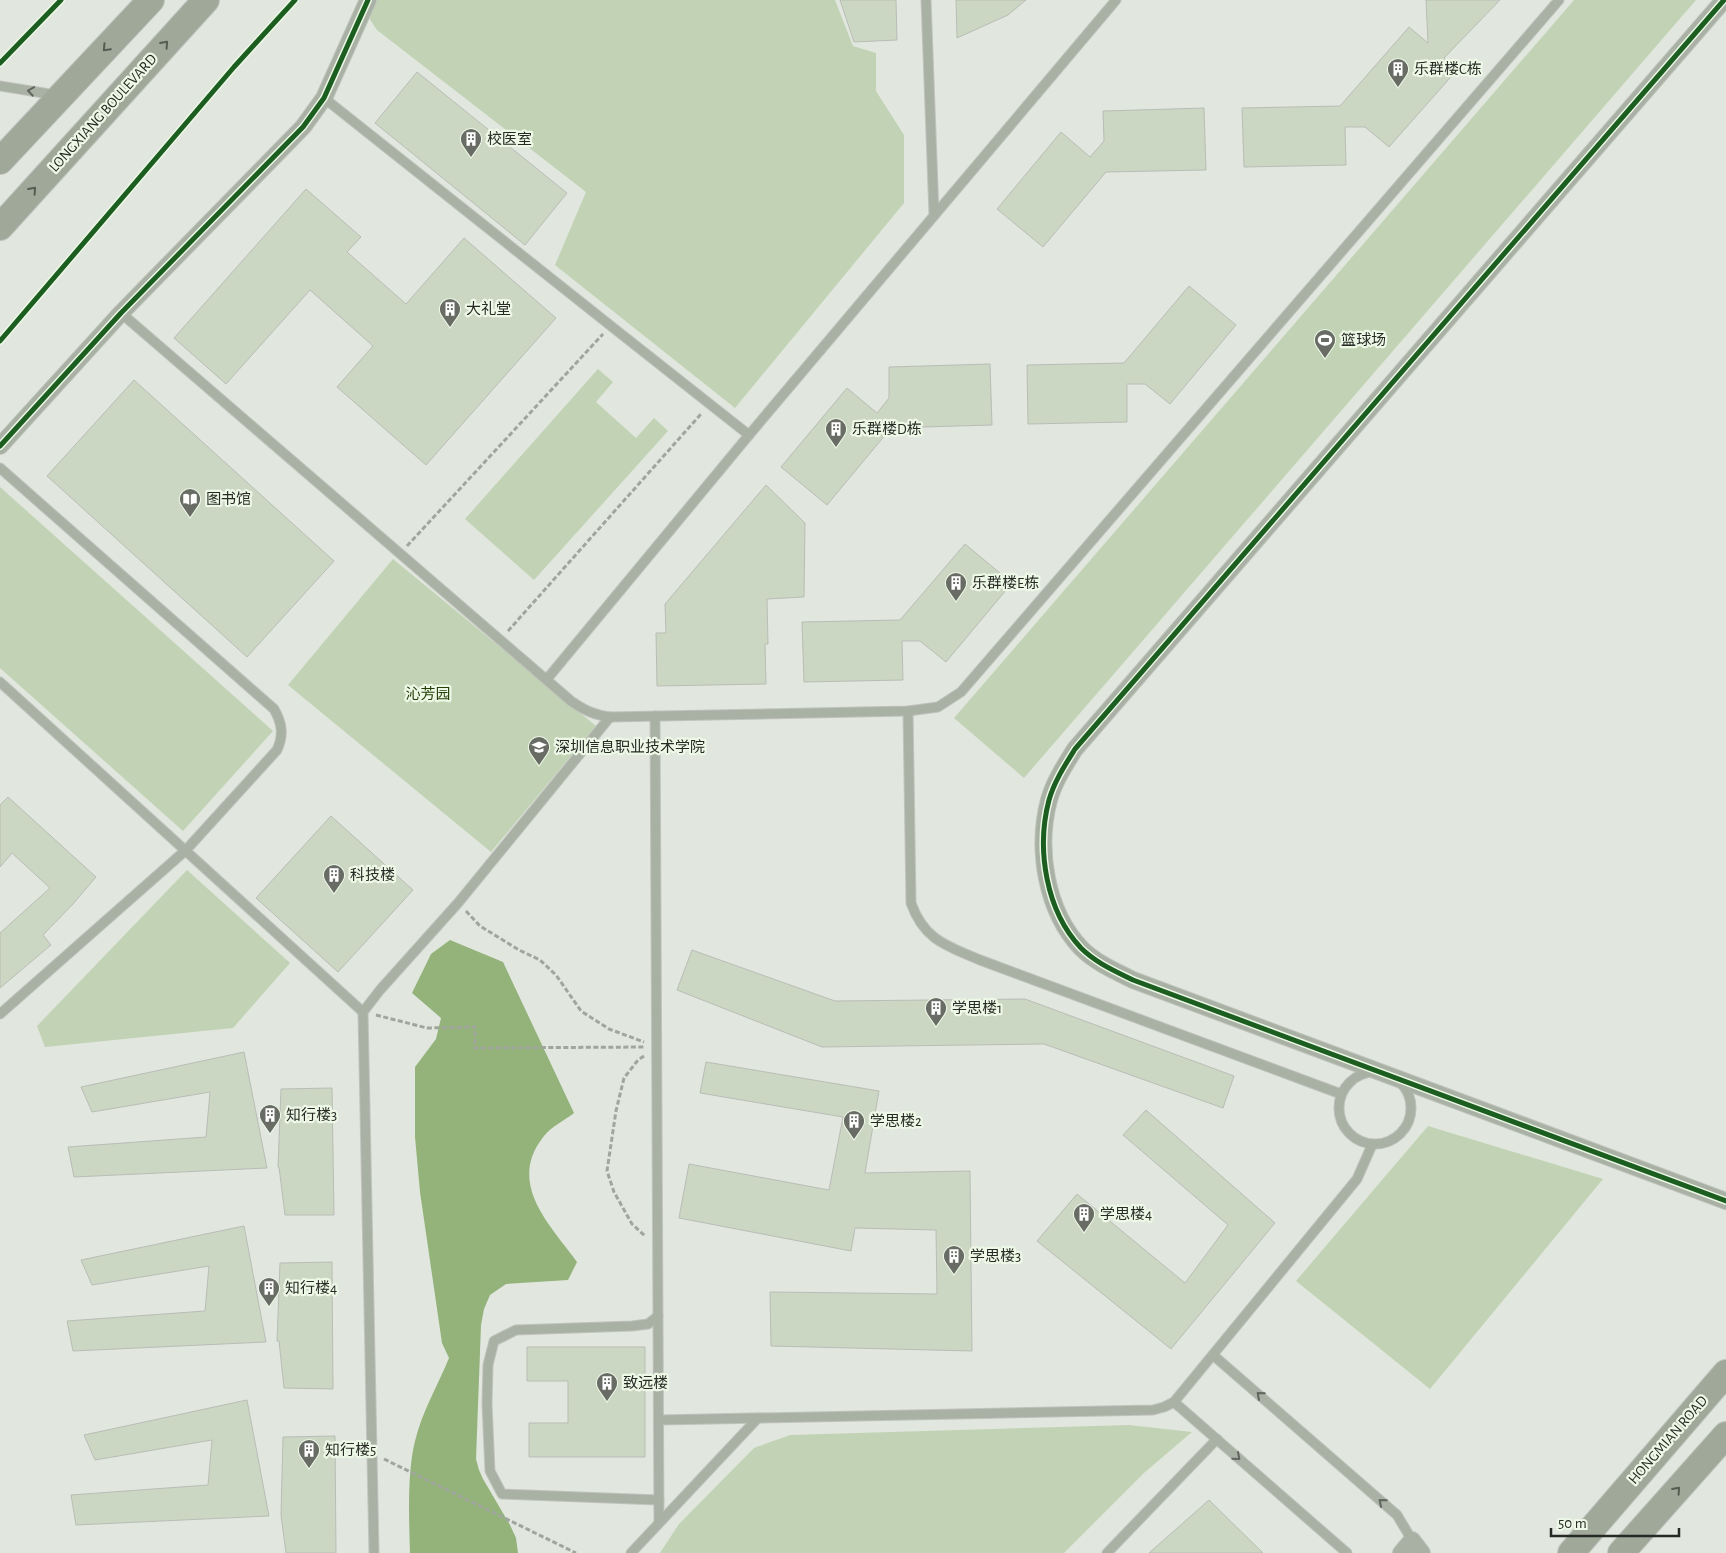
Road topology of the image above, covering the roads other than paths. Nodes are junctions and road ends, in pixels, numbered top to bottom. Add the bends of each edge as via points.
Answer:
1 (151, 0) edge
2 (206, 0) edge
3 (368, 0) edge
4 (926, 0) edge
5 (1116, 0) edge
6 (1559, 0) edge
7 (1724, 0) edge
8 (0, 86) edge
9 (61, 96) junction
10 (324, 98) junction
11 (0, 161) edge
12 (934, 214) junction
13 (0, 226) edge
14 (121, 313) junction
15 (749, 435) junction
16 (0, 446) edge
17 (0, 468) edge
18 (548, 679) junction
19 (0, 682) edge
20 (908, 711) junction
21 (655, 716) junction
22 (610, 717) junction
23 (186, 850) junction
24 (363, 1012) junction
25 (0, 1014) edge
26 (1389, 1075) junction
27 (1341, 1094) junction
28 (1372, 1145) junction
29 (1726, 1201) edge
30 (658, 1316) junction
31 (1213, 1354) junction
32 (1726, 1373) edge
33 (1174, 1402) junction
34 (757, 1419) junction
35 (659, 1420) junction
36 (1726, 1435) edge
37 (1217, 1439) junction
38 (660, 1500) junction
39 (660, 1522) junction
40 (1412, 1540) junction
41 (374, 1553) edge
42 (630, 1553) edge
43 (1107, 1553) edge
44 (1347, 1553) edge
45 (1401, 1553) edge
46 (1422, 1553) edge
47 (1571, 1553) edge
48 (1621, 1553) edge

1 -> 9 main road
13 -> 2 main road, LONGXIANG BOULEVARD
3 - 10 street
4 - 12 lane
5 - 12 lane
6 - 20 lane via 961,692 938,707
7 - 26 street via 1075,749 1049,799 1044,824 1044,853 1054,904 1066,928 1082,948 1104,966 1133,980
9 -> 8 lane
9 - 11 main road
10 - 14 street via 304,126
10 - 15 lane
12 - 15 lane
14 - 16 street
14 - 18 lane
15 - 18 lane
17 - 23 lane via 250,687 280,718 282,740 277,750
18 - 22 lane via 584,710
19 - 23 lane
20 - 21 lane
20 - 27 lane via 911,903 917,918 937,940 966,954
21 - 22 lane
21 - 30 lane
22 - 24 lane via 458,903
23 - 24 lane
23 - 25 lane
24 - 41 lane
26 - 27 lane via 1378,1072 1361,1075
26 - 28 lane via 1406,1089 1412,1111 1403,1132 1394,1140
26 - 29 street
27 - 28 lane via 1338,1106 1344,1128 1351,1136
28 - 31 lane via 1357,1179
30 - 35 lane
30 - 38 lane via 648,1324 632,1326 516,1330 494,1341 488,1365 487,1404 490,1471 502,1494
31 - 33 lane
40 -> 31 lane via 1397,1515
32 - 47 main road, HONGMIAN ROAD
33 - 34 lane via 1154,1410
33 - 37 lane
34 - 35 lane
34 - 39 lane
35 - 38 lane
48 -> 36 main road
37 - 43 lane
37 -> 44 lane
38 - 39 lane
39 - 42 lane
40 - 45 street
40 - 46 street

